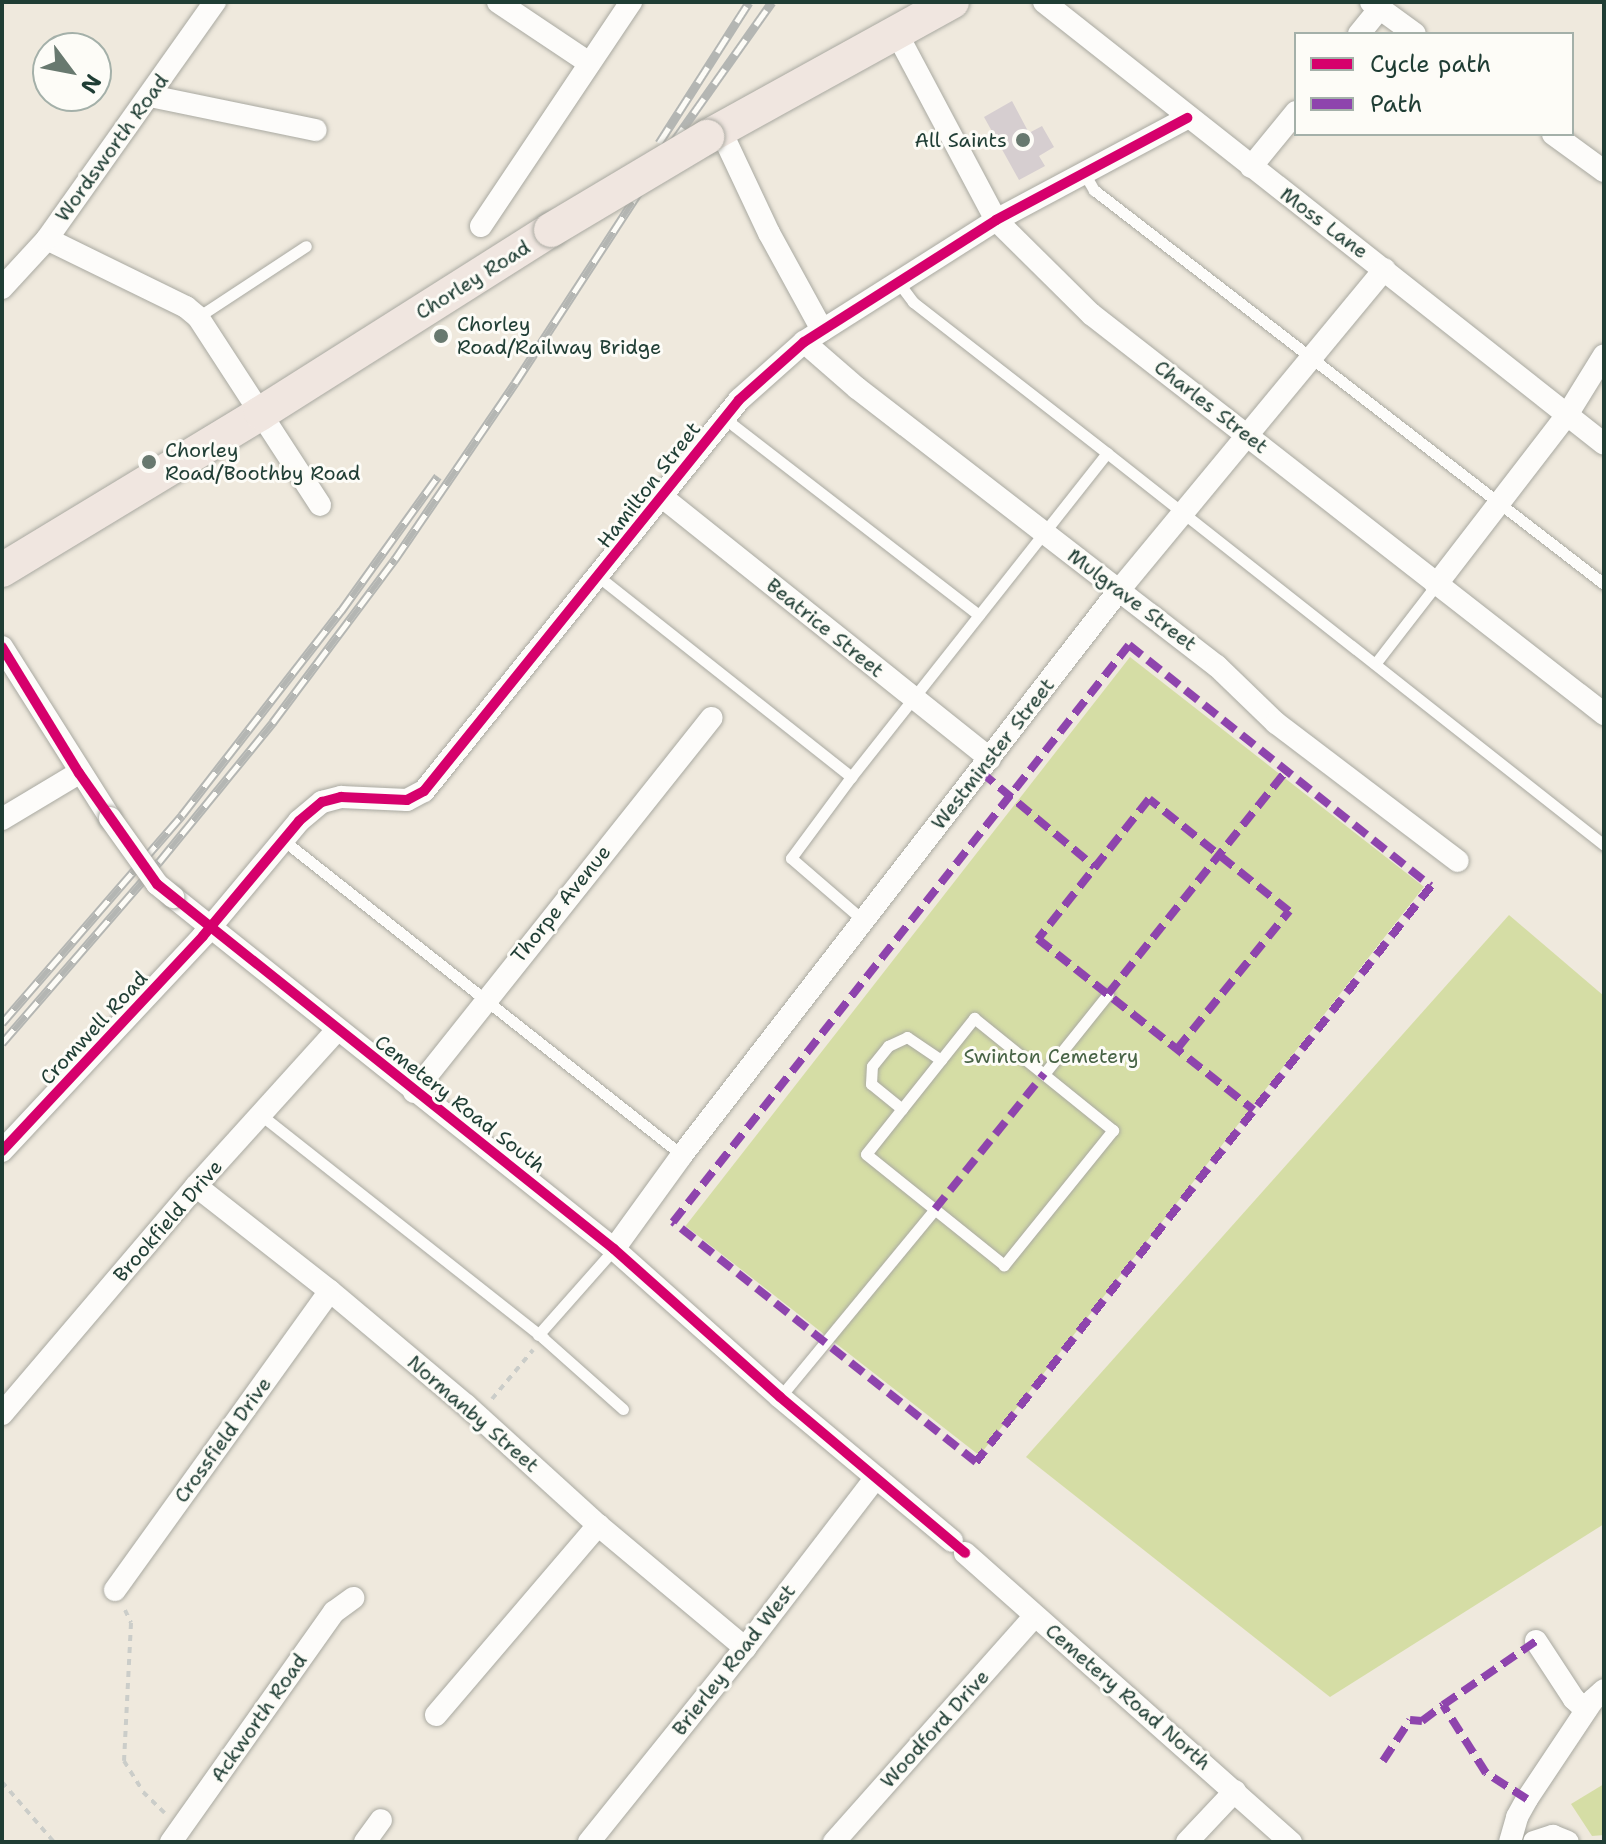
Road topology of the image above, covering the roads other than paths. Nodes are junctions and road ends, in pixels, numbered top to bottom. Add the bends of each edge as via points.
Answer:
1 (215, 2) edge
2 (498, 2) edge
3 (631, 2) edge
4 (952, 2) edge
5 (1044, 2) edge
6 (1376, 5) edge
7 (896, 32) junction
8 (1360, 32) edge
9 (1412, 32) edge
10 (589, 63) junction
11 (150, 96) junction
12 (1294, 114) edge
13 (1187, 118) junction
14 (316, 130) dead end
15 (713, 133) junction
16 (1556, 136) edge
17 (1251, 167) junction
18 (1604, 171) edge
19 (1084, 173) junction
20 (996, 220) junction
21 (481, 226) dead end
22 (47, 239) junction
23 (306, 246) dead end
24 (1385, 269) junction
25 (898, 282) junction
26 (2, 288) edge
27 (198, 317) junction
28 (813, 336) junction
29 (1604, 355) edge
30 (1311, 358) junction
31 (261, 413) junction
32 (1567, 415) junction
33 (724, 418) junction
34 (1246, 434) junction
35 (1604, 444) edge
36 (1107, 453) junction
37 (661, 496) junction
38 (1499, 504) junction
39 (320, 505) dead end
40 (1182, 513) junction
41 (1043, 534) junction
42 (2, 570) edge
43 (599, 577) junction
44 (1604, 584) edge
45 (1436, 585) junction
46 (1120, 589) junction
47 (979, 615) junction
48 (2, 647) edge
49 (1375, 664) junction
50 (913, 698) junction
51 (1604, 714) edge
52 (711, 718) dead end
53 (990, 759) junction
54 (79, 773) junction
55 (851, 777) junction
56 (2, 819) edge
57 (1458, 832) dead end
58 (283, 840) junction
59 (1604, 845) edge
60 (864, 921) junction
61 (210, 928) junction
62 (1108, 994) dead end
63 (485, 999) junction
64 (337, 1030) junction
65 (941, 1060) junction
66 (1044, 1074) junction
67 (414, 1092) junction
68 (902, 1109) junction
69 (261, 1115) junction
70 (2, 1151) edge
71 (682, 1155) junction
72 (196, 1186) junction
73 (935, 1209) junction
74 (614, 1249) junction
75 (330, 1291) junction
76 (540, 1336) junction
77 (780, 1397) junction
78 (623, 1409) dead end
79 (2, 1414) edge
80 (876, 1477) junction
81 (598, 1525) junction
82 (958, 1547) joint
83 (115, 1590) road end
84 (353, 1598) dead end
85 (1035, 1616) junction
86 (1536, 1641) dead end
87 (745, 1648) junction
88 (1604, 1690) edge
89 (1586, 1710) junction
90 (436, 1715) dead end
91 (1235, 1791) junction
92 (381, 1820) dead end
93 (176, 1834) edge
94 (365, 1842) edge
95 (589, 1842) edge
96 (834, 1842) edge
97 (1187, 1842) edge
98 (1291, 1842) edge
99 (1510, 1842) edge
100 (1534, 1842) edge
101 (1568, 1842) edge

1 - 11 street, Wordsworth Road
2 - 10 street
3 - 10 street
4 - 7 main road, Chorley Road
5 - 13 street, Moss Lane
6 - 8 street
6 - 9 street
7 - 15 main road, Chorley Road
7 - 20 street, Charles Street
10 - 21 street
11 - 14 street
11 - 22 street, Wordsworth Road
12 - 17 street
13 - 17 street, Moss Lane
13 - 19 street, Hamilton Street
15 - 28 street, Mulgrave Street via 769,233
15 - 31 main road, Chorley Road, bridge
16 - 18 street
17 - 24 street, Moss Lane
19 - 20 street, Hamilton Street
19 - 30 lane via 1094,190
20 - 25 street, Hamilton Street
20 - 34 street, Charles Street via 1091,314
22 - 26 street, Wordsworth Road
22 - 27 street
23 - 27 lane
24 - 30 street, Westminster Street
24 - 32 street, Moss Lane
25 - 28 street, Hamilton Street
25 - 36 lane via 913,302
27 - 31 street
28 - 33 street, Hamilton Street
28 - 41 street, Mulgrave Street via 857,388
29 - 32 street
30 - 34 street, Westminster Street
30 - 38 lane
31 - 39 street
31 - 42 main road, Chorley Road
32 - 35 street, Moss Lane
32 - 38 street
33 - 37 street, Hamilton Street
33 - 47 lane
34 - 40 street, Westminster Street
34 - 45 street, Charles Street
36 - 40 lane
36 - 41 lane
37 - 43 street, Hamilton Street
37 - 50 street, Beatrice Street
38 - 44 lane
38 - 45 street
40 - 46 street, Westminster Street
40 - 49 lane
41 - 46 street, Mulgrave Street
41 - 47 lane
43 - 55 lane
43 - 58 street, Hamilton Street via 424,791 407,800 341,797 322,802
45 - 49 lane
45 - 51 street, Charles Street
46 - 53 street, Westminster Street
46 - 57 street, Mulgrave Street via 1217,666 1276,723 1451,856
47 - 50 lane
48 - 54 street, Cemetery Road South
49 - 59 lane
50 - 53 street, Beatrice Street
50 - 55 lane
52 - 63 street, Thorpe Avenue
53 - 60 street, Westminster Street
54 - 56 street
54 - 61 street, Cemetery Road South, bridge via 157,884
55 - 60 lane via 791,858
58 - 61 street, Hamilton Street
58 - 63 lane
60 - 71 street, Westminster Street
61 - 64 street, Cemetery Road South
61 - 70 street, Cromwell Road
62 - 66 lane
63 - 67 street, Thorpe Avenue
63 - 71 lane
64 - 67 street, Cemetery Road South
64 - 69 street, Brookfield Drive
65 - 66 lane via 974,1018
65 - 68 lane
65 - 68 lane via 907,1037 888,1046 872,1066 871,1084
66 - 73 lane via 1113,1130 1004,1265
67 - 74 street, Cemetery Road South
68 - 73 lane via 866,1154
69 - 72 street, Brookfield Drive
69 - 76 lane
71 - 74 street, Westminster Street
72 - 75 street, Normanby Street
72 - 79 street, Brookfield Drive
73 - 77 lane
74 - 76 lane
74 - 77 street, Cemetery Road South
75 - 81 street, Normanby Street
75 - 83 street, Crossfield Drive
76 - 78 lane
77 - 80 street, Cemetery Road South
80 - 82 street, Cemetery Road South
80 - 87 street, Brierley Road West
81 - 87 street, Normanby Street
81 - 90 street
82 - 85 street, Cemetery Road North
84 - 93 street, Ackworth Road via 334,1612
85 - 91 street, Cemetery Road North
85 - 96 street, Woodford Drive
86 - 89 street
87 - 95 street, Brierley Road West
88 - 89 street
89 - 99 street via 1517,1817
91 - 97 street
91 - 98 street, Cemetery Road North
92 - 94 street
100 - 101 street via 1553,1836

